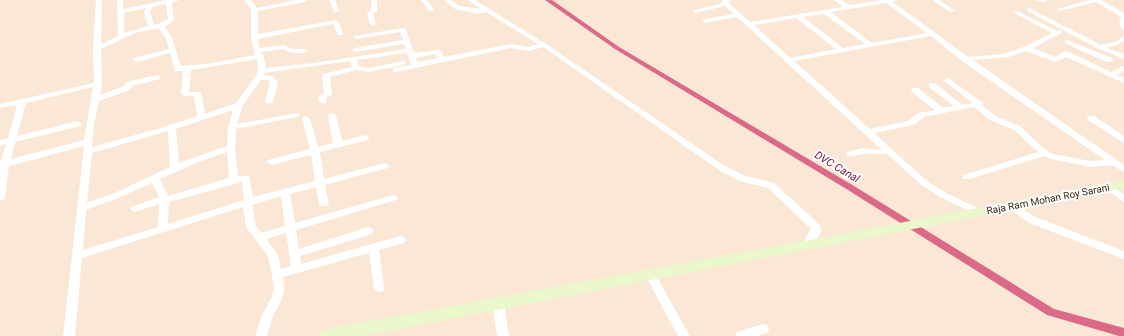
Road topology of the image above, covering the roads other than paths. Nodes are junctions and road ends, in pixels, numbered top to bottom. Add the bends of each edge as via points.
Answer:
1 (99, 0) edge
2 (120, 0) edge
3 (171, 0) edge
4 (249, 0) edge
5 (305, 0) edge
6 (332, 0) edge
7 (374, 0) edge
8 (424, 0) edge
9 (447, 0) edge
10 (471, 0) edge
11 (837, 0) edge
12 (935, 0) edge
13 (1039, 0) edge
14 (1044, 0) edge
15 (1097, 0) edge
16 (729, 1) edge
17 (888, 1) edge
18 (152, 5) junction
19 (848, 7) junction
20 (1060, 9) dead end
21 (255, 10) junction
22 (431, 10) dead end
23 (486, 10) junction
24 (1029, 10) dead end
25 (336, 11) dead end
26 (695, 11) dead end
27 (826, 11) junction
28 (952, 11) dead end
29 (120, 12) junction
30 (1015, 12) dead end
31 (740, 15) junction
32 (798, 16) junction
33 (1124, 16) edge
34 (705, 21) dead end
35 (373, 24) dead end
36 (750, 24) junction
37 (162, 25) junction
38 (151, 27) junction
39 (1124, 28) edge
40 (1065, 29) junction
41 (1057, 33) junction
42 (340, 34) dead end
43 (933, 34) junction
44 (121, 37) junction
45 (255, 37) junction
46 (357, 37) dead end
47 (1124, 38) edge
48 (406, 39) junction
49 (1067, 42) dead end
50 (364, 43) dead end
51 (544, 45) junction
52 (871, 45) junction
53 (1099, 47) junction
54 (97, 48) junction
55 (1028, 49) junction
56 (173, 50) junction
57 (356, 50) dead end
58 (840, 50) junction
59 (304, 51) dead end
60 (1087, 51) junction
61 (258, 53) junction
62 (411, 53) junction
63 (1124, 57) edge
64 (352, 59) junction
65 (966, 59) junction
66 (137, 60) dead end
67 (442, 60) junction
68 (788, 60) junction
69 (1108, 60) dead end
70 (403, 63) dead end
71 (415, 65) junction
72 (356, 68) junction
73 (1124, 68) edge
74 (187, 69) junction
75 (367, 70) junction
76 (260, 74) junction
77 (1111, 75) junction
78 (157, 77) dead end
79 (948, 80) dead end
80 (1124, 81) edge
81 (98, 84) junction
82 (932, 85) dead end
83 (915, 90) dead end
84 (96, 100) junction
85 (22, 101) junction
86 (269, 102) dead end
87 (322, 102) dead end
88 (239, 105) junction
89 (976, 105) junction
90 (0, 106) edge
91 (961, 108) junction
92 (941, 111) junction
93 (297, 115) dead end
94 (332, 115) dead end
95 (201, 117) junction
96 (1091, 118) dead end
97 (306, 120) dead end
98 (78, 124) dead end
99 (172, 127) junction
100 (232, 127) junction
101 (868, 132) junction
102 (365, 138) dead end
103 (12, 140) junction
104 (1124, 140) edge
105 (0, 143) edge
106 (338, 145) junction
107 (88, 147) junction
108 (231, 148) junction
109 (887, 150) junction
110 (315, 151) junction
111 (1045, 153) junction
112 (850, 154) dead end
113 (271, 162) dead end
114 (1114, 162) junction
115 (3, 165) edge
116 (385, 166) dead end
117 (175, 169) junction
118 (1124, 169) edge
119 (967, 177) dead end
120 (156, 179) junction
121 (234, 180) junction
122 (320, 183) junction
123 (1124, 184) edge
124 (1108, 187) junction
125 (285, 192) junction
126 (0, 198) edge
127 (393, 198) dead end
128 (164, 199) junction
129 (1124, 199) edge
130 (249, 202) junction
131 (324, 204) dead end
132 (1013, 205) junction
133 (82, 208) junction
134 (135, 209) dead end
135 (975, 213) junction
136 (291, 228) junction
137 (163, 230) junction
138 (368, 231) dead end
139 (260, 237) junction
140 (400, 240) dead end
141 (806, 246) junction
142 (374, 248) junction
143 (295, 254) junction
144 (1124, 255) edge
145 (77, 256) junction
146 (297, 268) junction
147 (276, 274) junction
148 (650, 275) junction
149 (379, 288) dead end
150 (498, 304) junction
151 (763, 329) dead end
152 (351, 334) edge
153 (69, 336) edge
154 (261, 336) edge
155 (327, 336) edge
156 (503, 336) edge
157 (684, 336) edge
158 (741, 336) edge

1 - 54 street
2 - 29 street
3 - 18 street
3 - 37 street via 171,20
4 - 21 street
5 - 21 street
6 - 25 street
7 - 35 street via 374,11 370,13
8 - 22 street
9 - 23 street via 457,8 479,12
10 - 23 street
11 - 19 street
12 - 28 street
13 - 14 street
15 - 20 street
15 - 33 street
16 - 26 street
16 - 31 street
17 - 19 street
17 - 43 street
18 - 29 street
18 - 38 street via 147,12
19 - 27 street
21 - 45 street
23 - 51 street
24 - 40 street
27 - 32 street
27 - 52 street
29 - 44 street
30 - 41 street
31 - 34 street
31 - 36 street
32 - 36 street
32 - 58 street
33 - 39 street
36 - 68 street
37 - 38 street
37 - 56 street
38 - 44 street
40 - 41 street
40 - 53 street
41 - 55 street
42 - 45 street via 336,22
43 - 52 street
43 - 65 street
44 - 54 street
45 - 61 street
46 - 48 street via 403,30
47 - 53 street via 1117,44
48 - 50 street
48 - 57 street
48 - 62 street
49 - 60 street
51 - 67 street via 529,49 511,46
51 - 141 street via 722,168 743,179 773,186 816,228
52 - 58 street
53 - 60 street
53 - 63 street
54 - 81 street
55 - 65 street via 1009,55
55 - 77 street via 1055,60 1067,54
56 - 66 street
56 - 74 street via 176,68
58 - 68 street
59 - 61 street via 292,52 284,46
60 - 69 street
61 - 74 street
61 - 76 street via 262,61
62 - 64 street
62 - 67 street via 437,52
62 - 71 street
64 - 72 street
64 - 76 street
65 - 114 street
67 - 71 street
68 - 101 street
70 - 75 street
71 - 75 street via 369,75
72 - 75 street
72 - 87 street via 326,76 328,94 322,97
73 - 77 street
74 - 95 street via 185,94 198,94
76 - 86 street via 274,82
76 - 88 street
77 - 80 street
78 - 84 street via 129,84 127,88
79 - 89 street via 979,104
81 - 84 street
81 - 85 street
82 - 91 street
83 - 92 street
84 - 107 street
85 - 90 street
85 - 103 street
88 - 95 street
88 - 100 street
89 - 91 street
89 - 111 street via 993,118 1017,128
91 - 92 street
92 - 101 street via 921,115 911,123
93 - 100 street
94 - 106 street
95 - 99 street
96 - 104 street
97 - 110 street
98 - 103 street
99 - 107 street
99 - 117 street
100 - 108 street
101 - 109 street
102 - 106 street
103 - 105 street
103 - 115 street
106 - 110 street
107 - 115 street
107 - 133 street
108 - 117 street via 211,153
108 - 121 street
109 - 112 street
109 - 135 street via 923,182
110 - 113 street
110 - 122 street
111 - 114 street via 1090,164
111 - 119 street
114 - 118 street
115 - 126 street
116 - 122 street
117 - 120 street
120 - 128 street
120 - 133 street
121 - 128 street
121 - 130 street via 246,178
122 - 125 street
122 - 131 street
123 - 124 street, Raja Ram Mohan Roy Sarani
124 - 129 street
124 - 132 street, Raja Ram Mohan Roy Sarani
125 - 130 street
125 - 136 street
127 - 136 street
128 - 134 street
128 - 137 street
130 - 137 street
130 - 139 street via 251,227
132 - 135 street, Raja Ram Mohan Roy Sarani
132 - 144 street via 1035,221
133 - 145 street
135 - 141 street, Raja Ram Mohan Roy Sarani
136 - 139 street
136 - 143 street
137 - 145 street
138 - 143 street
139 - 147 street via 273,255
140 - 142 street
141 - 148 street, Raja Ram Mohan Roy Sarani
142 - 146 street
142 - 149 street
143 - 146 street
145 - 153 street
146 - 147 street
147 - 154 street via 278,297
148 - 150 street, Raja Ram Mohan Roy Sarani
148 - 157 street
150 - 152 street, Raja Ram Mohan Roy Sarani
150 - 156 street
151 - 158 street
152 - 155 street, Raja Ram Mohan Roy Sarani

